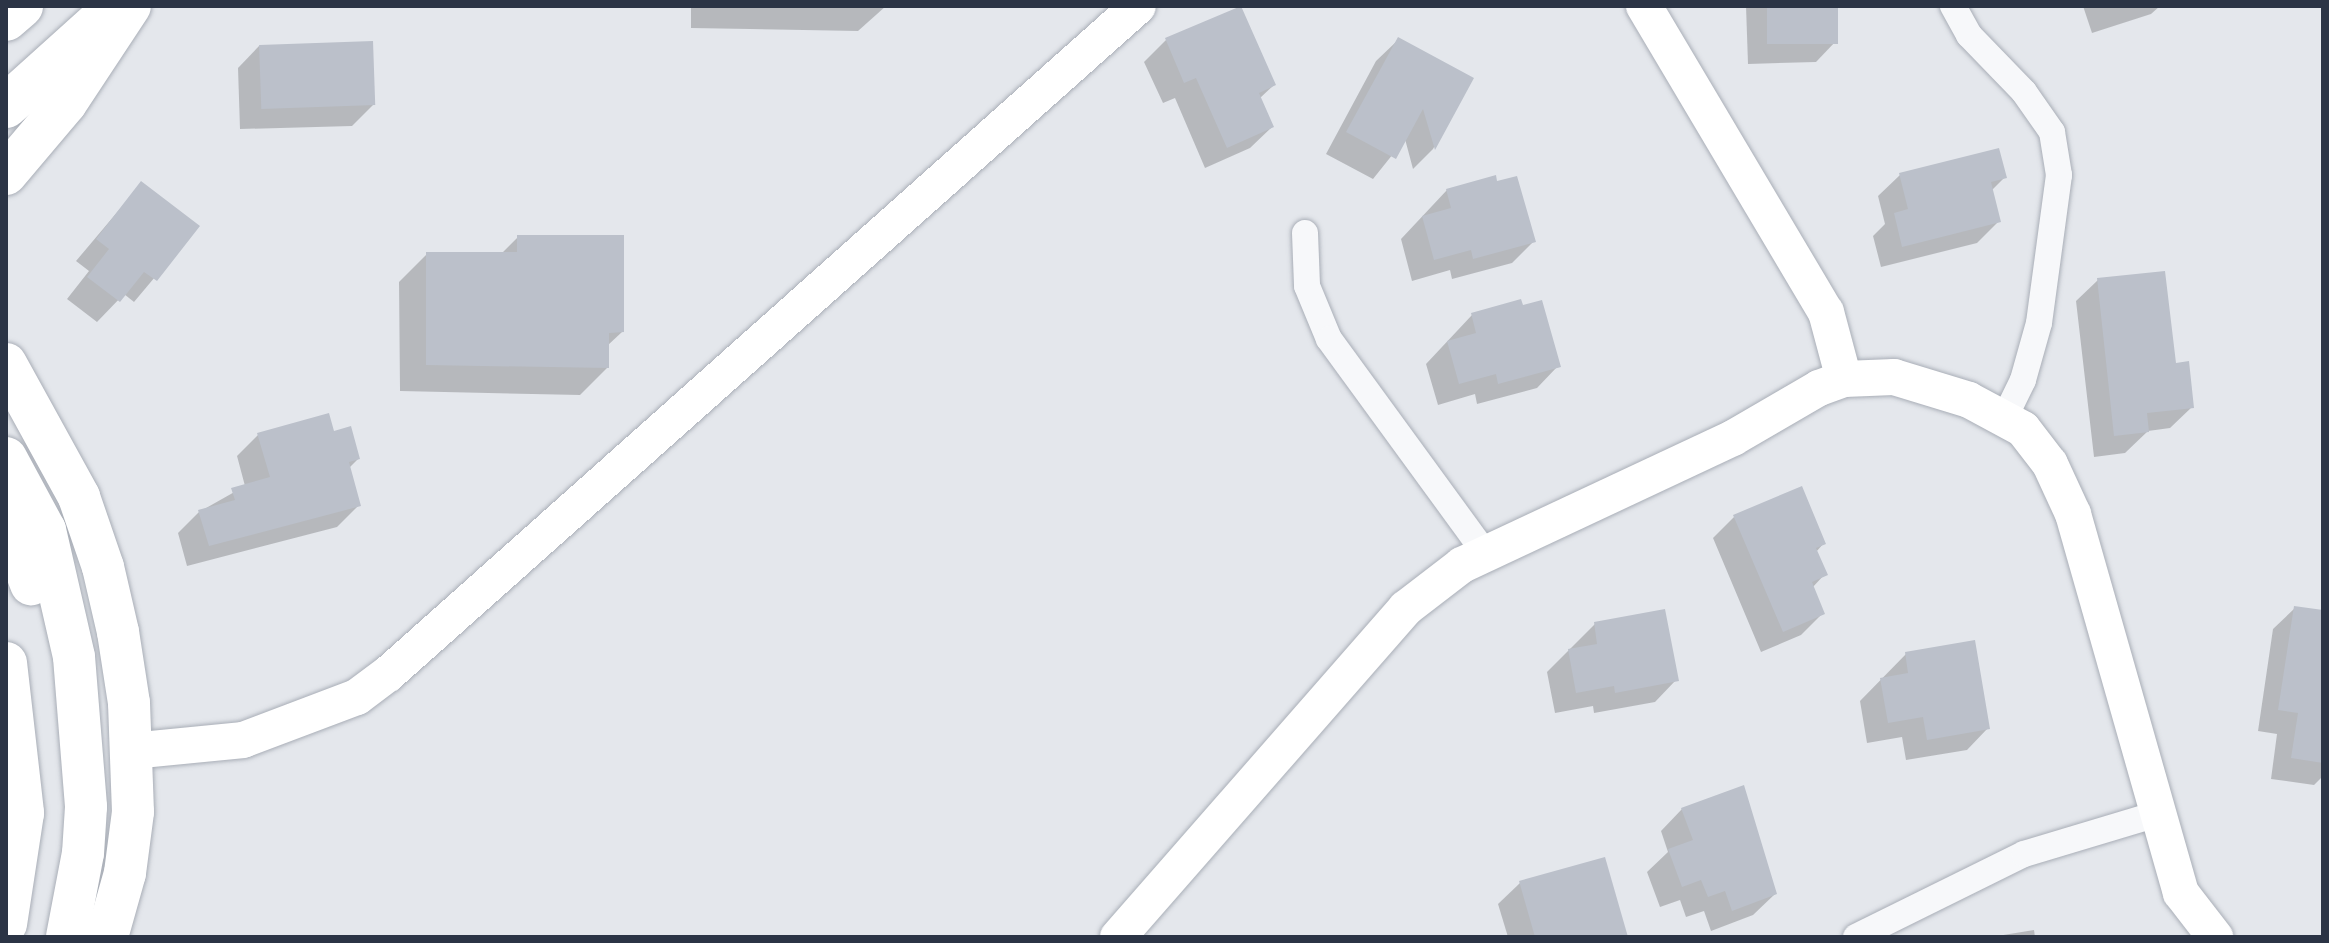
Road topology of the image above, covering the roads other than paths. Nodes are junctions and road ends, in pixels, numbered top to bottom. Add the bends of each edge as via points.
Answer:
1 (21, 6) edge
2 (117, 6) edge
3 (130, 6) edge
4 (1138, 6) edge
5 (1644, 6) edge
6 (1953, 6) edge
7 (6, 19) edge
8 (6, 106) edge
9 (6, 174) edge
10 (1305, 233) dead end
11 (7, 367) edge
12 (1844, 379) junction
13 (2004, 419) junction
14 (6, 458) edge
15 (23, 530) edge
16 (1486, 554) junction
17 (6, 663) edge
18 (131, 751) junction
19 (2157, 814) junction
20 (6, 924) edge
21 (40, 937) edge
22 (67, 937) edge
23 (107, 937) edge
24 (1118, 937) edge
25 (1856, 937) edge
26 (2215, 937) edge

1 - 7 highway
2 - 8 highway
3 - 9 main road via 66,103
4 - 18 street via 357,697 243,740
5 - 12 street via 1826,312
6 - 13 street via 1969,35 2024,92 2052,132 2059,175 2039,323 2023,380
10 - 16 street via 1307,286 1329,339
11 - 18 main road via 79,497 103,567 129,703
12 - 13 street via 1894,377 1969,400
12 - 16 street via 1733,438
13 - 19 street via 2023,429 2050,464 2073,514
14 - 15 main road
15 - 21 main road via 62,785
15 - 22 main road via 74,657 86,761 83,853
16 - 24 street via 1462,565 1406,608
17 - 20 main road via 23,813
18 - 23 main road via 131,827
19 - 25 street via 2024,854
19 - 26 street via 2181,893

